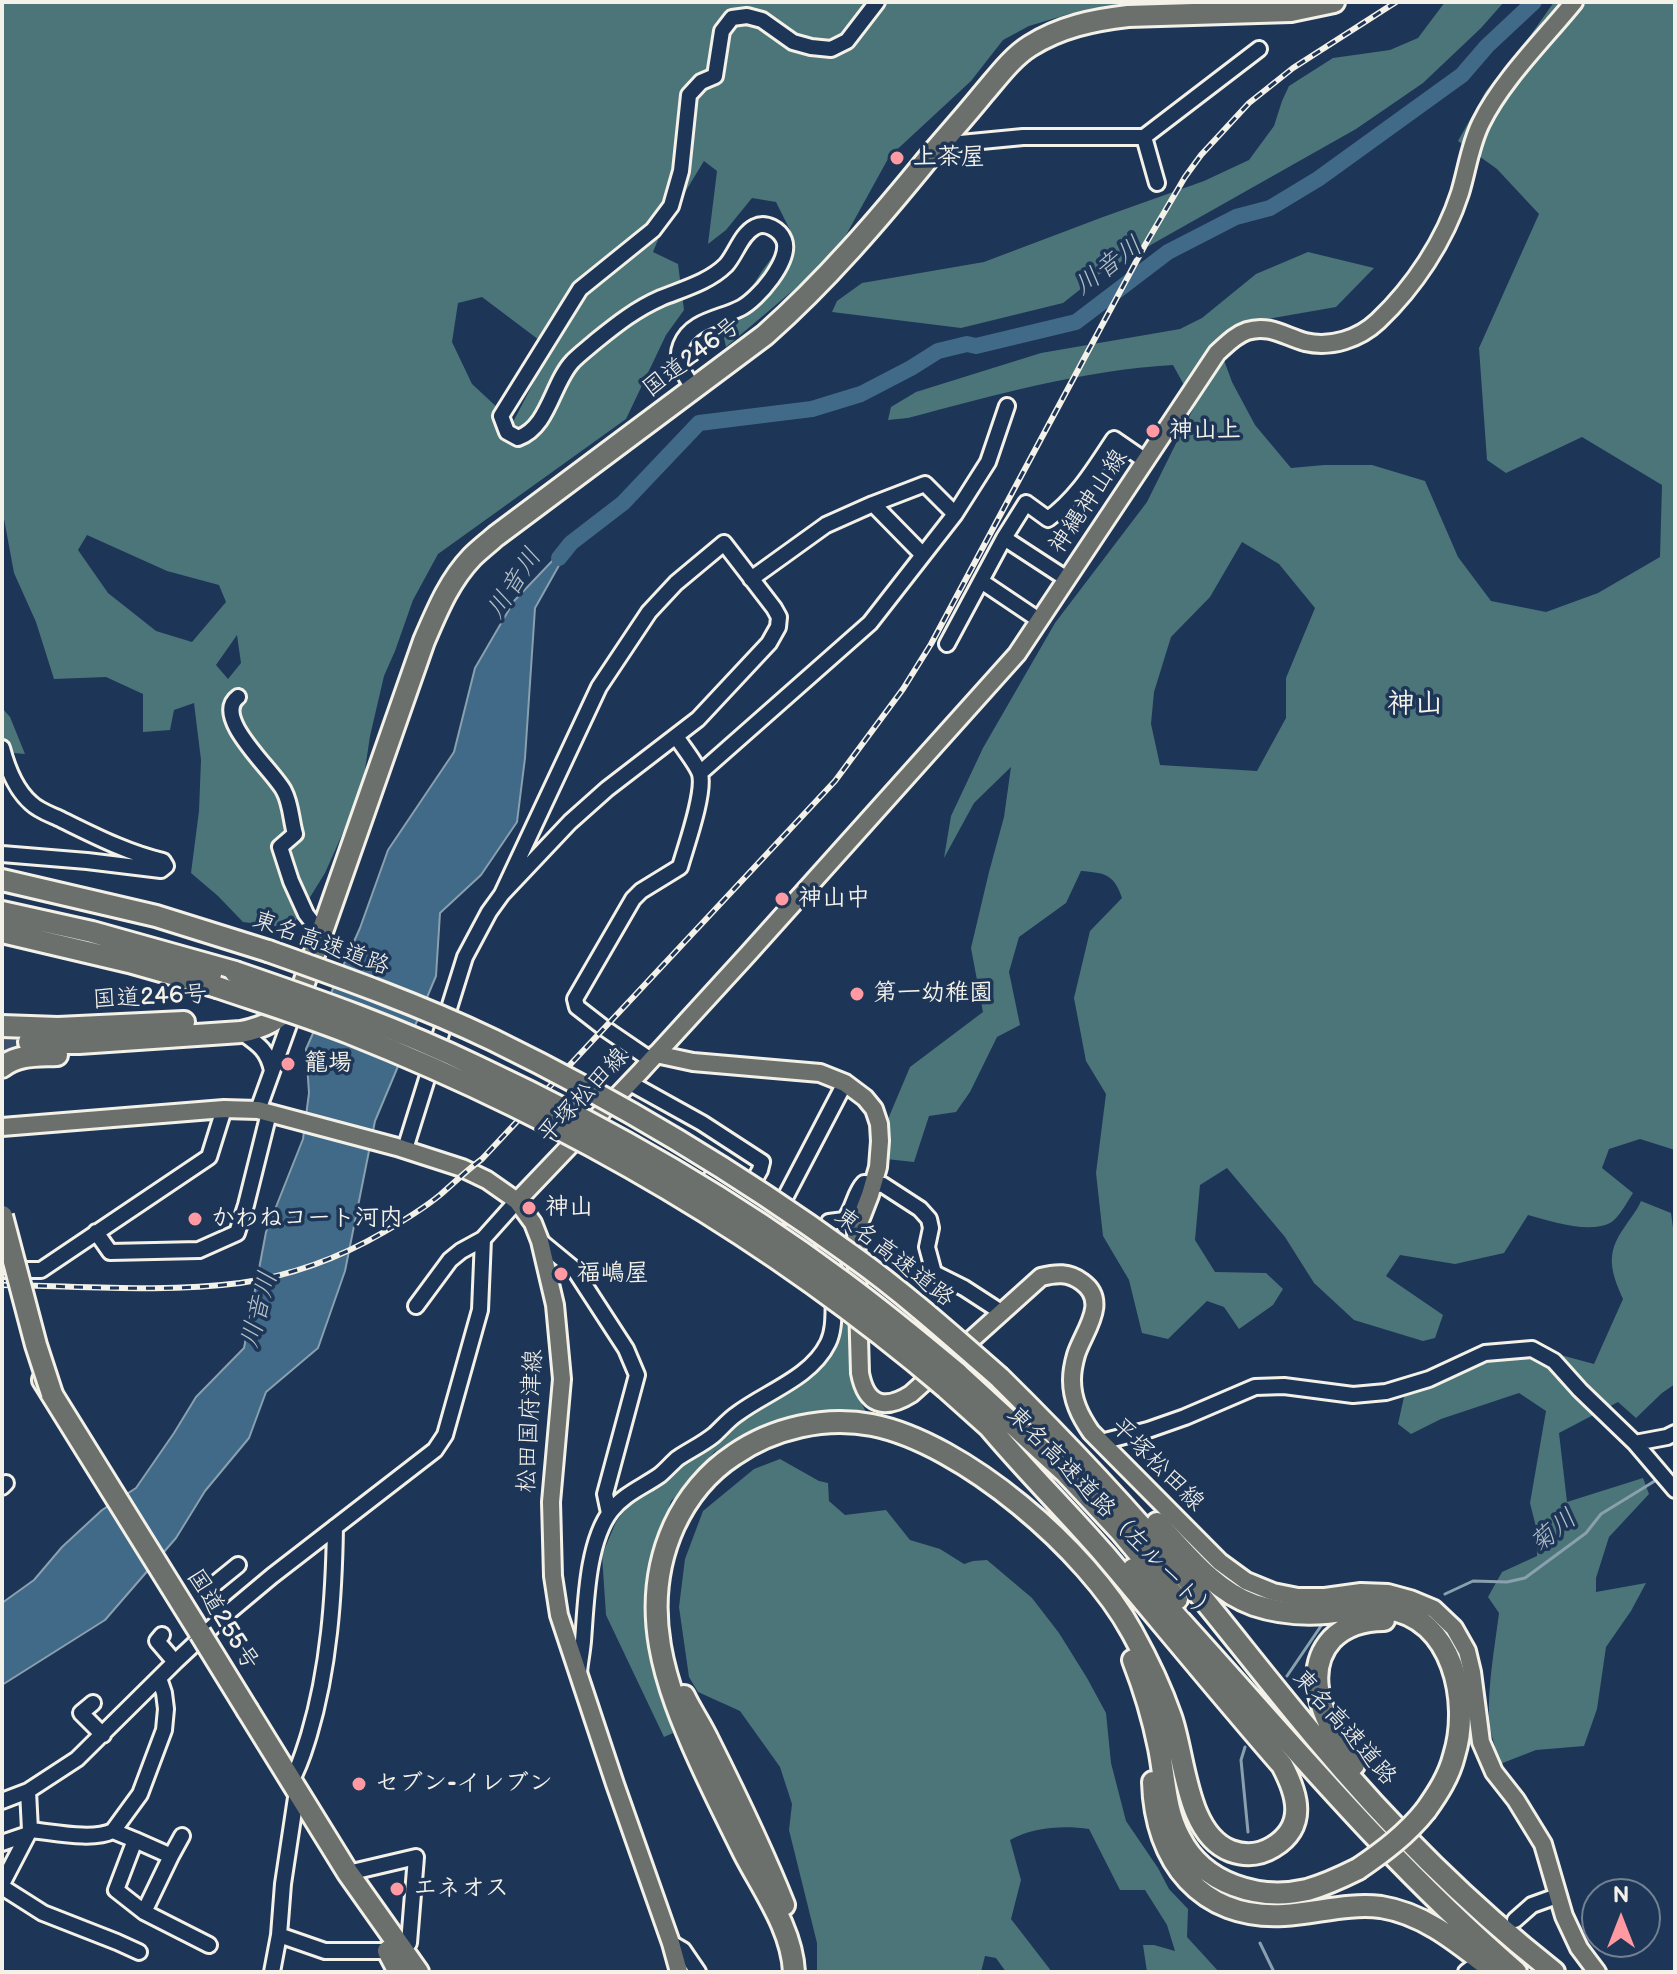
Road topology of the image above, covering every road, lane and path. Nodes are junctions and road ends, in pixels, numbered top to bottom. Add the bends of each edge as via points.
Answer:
1 (877, 2) edge
2 (1334, 2) edge
3 (1574, 2) edge
4 (1259, 49) dead end
5 (1144, 137) junction
6 (940, 145) junction
7 (1157, 183) dead end
8 (694, 389) junction
9 (1007, 406) dead end
10 (1146, 461) junction
11 (873, 504) junction
12 (955, 514) junction
13 (1004, 538) junction
14 (923, 555) junction
15 (751, 579) junction
16 (1067, 579) junction
17 (981, 581) junction
18 (1039, 620) junction
19 (947, 644) dead end
20 (238, 697) dead end
21 (676, 736) junction
22 (2, 748) edge
23 (700, 773) junction
24 (2, 854) edge
25 (2, 880) edge
26 (502, 894) junction
27 (2, 912) edge
28 (2, 932) edge
29 (322, 935) junction
30 (297, 1003) junction
31 (2, 1026) edge
32 (33, 1035) junction
33 (247, 1036) junction
34 (2, 1037) edge
35 (653, 1057) junction
36 (2, 1067) edge
37 (272, 1072) junction
38 (630, 1083) junction
39 (845, 1083) junction
40 (224, 1109) junction
41 (269, 1113) junction
42 (2, 1127) edge
43 (401, 1148) junction
44 (710, 1179) dead end
45 (874, 1184) junction
46 (743, 1200) junction
47 (517, 1201) junction
48 (776, 1215) junction
49 (2, 1216) edge
50 (829, 1222) junction
51 (96, 1232) junction
52 (483, 1239) junction
53 (540, 1241) junction
54 (2, 1251) edge
55 (2, 1270) edge
56 (416, 1306) dead end
57 (1001, 1312) junction
58 (952, 1381) junction
59 (52, 1394) junction
60 (1033, 1410) junction
61 (986, 1423) junction
62 (1675, 1433) edge
63 (1101, 1442) junction
64 (1635, 1443) junction
65 (1675, 1490) edge
66 (609, 1513) junction
67 (335, 1527) junction
68 (238, 1565) dead end
69 (223, 1617) junction
70 (162, 1635) dead end
71 (175, 1662) junction
72 (1151, 1671) junction
73 (579, 1676) junction
74 (159, 1678) junction
75 (1147, 1701) junction
76 (93, 1703) dead end
77 (103, 1735) junction
78 (294, 1786) junction
79 (28, 1791) junction
80 (2, 1801) edge
81 (1422, 1807) junction
82 (1366, 1828) junction
83 (113, 1831) junction
84 (29, 1832) junction
85 (182, 1836) dead end
86 (135, 1840) junction
87 (2, 1843) edge
88 (171, 1856) junction
89 (1354, 1864) junction
90 (348, 1873) junction
91 (2, 1886) edge
92 (1557, 1896) junction
93 (144, 1912) junction
94 (1505, 1922) junction
95 (279, 1935) junction
96 (671, 1943) junction
97 (209, 1945) dead end
98 (400, 1948) junction
99 (139, 1952) dead end
100 (272, 1972) edge
101 (401, 1972) edge
102 (418, 1972) edge
103 (429, 1972) edge
104 (679, 1972) edge
105 (698, 1972) edge
106 (794, 1972) edge
107 (804, 1972) edge
108 (1496, 1972) edge
109 (1516, 1972) edge
110 (1554, 1972) edge
111 (1597, 1972) edge

1 - 8 street via 847,41 831,49 793,42 762,20 732,18 722,31 715,76 689,95 681,171 671,206 653,230 580,289 501,416 507,432 518,438 529,434 571,362 621,320 709,278 754,227 769,226 786,243 779,269 743,307 692,328 680,347 680,366
2 - 6 highway, 国道246号 via 1291,11 1128,16 1050,34 1004,70
3 - 10 main road, 神縄神山線 via 1497,96 1473,143 1443,234 1377,322 1338,343 1303,341 1263,328 1244,332 1217,353
4 - 5 street
5 - 6 street via 1023,137
5 - 7 street
6 - 8 highway, 国道246号 via 804,300
8 - 29 highway, 国道246号 via 496,536 456,577 424,641
9 - 12 street via 988,462
10 - 13 street via 1114,439 1064,508 1048,519 1026,503
10 - 16 main road, 神縄神山線
11 - 12 street via 925,484
11 - 14 street
11 - 15 street via 826,525
12 - 14 street
13 - 16 street
13 - 17 street
14 - 23 street via 870,623
15 - 21 street via 779,617 778,627 698,719
15 - 26 street via 724,543 649,612 599,687
16 - 18 main road, 神縄神山線
17 - 18 street
17 - 19 street
18 - 35 main road, 神縄神山線 via 1017,654
20 - 29 street via 230,706 232,721 286,795 295,834 280,847 283,859 306,914
21 - 23 street
21 - 26 street via 570,822
22 - 24 street via 11,776 30,803 166,866 161,870
23 - 35 street via 680,867 633,899 575,999 577,1007 604,1028
25 - 60 highway, 東名高速道路, bridge via 156,916 268,951 411,1004 576,1083 657,1127 852,1255
26 - 43 street via 465,957
27 - 58 highway, bridge via 235,972 363,1018 561,1107 795,1248 875,1306
28 - 58 highway, 東名高速道路（左ルート）, bridge via 217,987 346,1032 471,1085 705,1212
29 - 30 highway, 国道246号
30 - 32 highway, 国道246号 via 257,1017
30 - 33 highway, 国道246号
30 - 37 street
31 - 32 highway, 国道246号
32 - 33 highway, 国道246号 via 79,1043
32 - 34 highway via 16,1031
33 - 36 highway via 222,1045 28,1056
33 - 37 street via 265,1051
35 - 38 main road, 平塚松田線
35 - 39 main road, 平塚松田線 via 820,1073
37 - 41 street
38 - 46 street via 762,1162
38 - 47 main road, 平塚松田線
39 - 45 main road, 平塚松田線 via 865,1098 879,1124
39 - 48 street
40 - 41 main road, 松田国府津線
40 - 42 main road, 松田国府津線
40 - 51 street via 209,1157
41 - 43 main road, 松田国府津線
41 - 51 street via 237,1233 199,1250 110,1252
43 - 47 main road, 松田国府津線 via 462,1168
44 - 46 street
45 - 50 street via 858,1189 844,1220
45 - 57 street via 929,1219 927,1247 934,1273
45 - 57 main road, 平塚松田線 via 856,1231 863,1390 873,1399 897,1403
46 - 48 street
47 - 52 street
47 - 53 main road, 松田国府津線
48 - 50 street
49 - 59 highway, 国道255号, bridge
50 - 66 street via 823,1243 835,1267 833,1326 820,1356
51 - 55 street via 41,1270
52 - 56 street via 450,1260
52 - 67 street via 480,1310 445,1435 435,1450
53 - 66 street via 574,1269 637,1375 605,1494
53 - 73 main road, 松田国府津線 via 555,1305 562,1379 551,1502 553,1576 559,1615
54 - 59 highway, 国道255号, bridge via 31,1355
57 - 63 main road, 平塚松田線 via 1041,1277 1068,1275 1088,1287 1095,1307 1072,1379 1080,1416
58 - 61 highway, 東名高速道路（左ルート）
58 - 82 highway via 1066,1473 1121,1532
59 - 78 highway, 国道255号, bridge
60 - 81 highway via 1101,1467 1192,1561 1250,1604 1299,1614 1389,1609 1430,1629 1458,1682 1460,1714 1454,1758 1438,1793
60 - 94 highway, 東名高速道路 via 1121,1502 1383,1814
61 - 72 highway via 1282,1765 1296,1808 1284,1840 1267,1851 1246,1854 1230,1851 1205,1828 1190,1795 1171,1716
61 - 82 highway, 東名高速道路（左ルート） via 1113,1548
62 - 64 street
63 - 64 street via 1185,1417 1255,1387 1353,1395 1386,1392 1485,1353 1524,1349 1554,1361
63 - 92 main road, 平塚松田線 via 1220,1562 1246,1581 1298,1597 1388,1593 1434,1609 1454,1628 1472,1672 1481,1742 1494,1772 1543,1844
64 - 65 street
66 - 73 street via 591,1565
67 - 69 street
67 - 78 street via 318,1706
68 - 69 street via 206,1591
69 - 71 street
70 - 71 street via 157,1641
71 - 74 street
72 - 89 highway via 1181,1814 1199,1848 1243,1878 1275,1882
72 - 106 highway via 1112,1600 1066,1548 1008,1496 949,1455 912,1437 871,1425 806,1425 758,1441 713,1472 694,1492 669,1538 657,1590 660,1654 685,1728 788,1942
73 - 96 main road, 松田国府津線
74 - 77 street
74 - 83 street via 166,1709 164,1730 140,1794
75 - 89 highway via 1172,1818 1193,1858 1206,1870 1240,1888 1276,1894 1335,1880
75 - 107 highway via 1132,1656 1083,1582 1002,1506 942,1465 870,1436 828,1434 763,1451 720,1480 689,1520 672,1566 674,1665 770,1869 798,1939
75 - 108 highway via 1160,1832 1175,1866 1210,1899 1259,1915 1381,1907 1423,1921
76 - 77 street via 81,1713
77 - 79 street
78 - 90 highway, 国道255号
78 - 95 street
79 - 80 street
79 - 84 street
81 - 89 highway
81 - 94 highway via 1448,1739 1447,1685 1438,1659 1408,1626 1389,1620 1354,1624 1325,1648 1318,1667 1329,1724 1369,1783
82 - 109 highway
83 - 84 street
83 - 86 street
84 - 87 street
84 - 91 street
85 - 88 street
86 - 88 street
86 - 93 street via 116,1890
88 - 93 street
90 - 98 highway, 国道255号
90 - 98 street via 416,1857
91 - 99 street via 43,1913
92 - 94 street
92 - 111 main road, 平塚松田線 via 1579,1948
93 - 97 street
94 - 110 highway, 東名高速道路
95 - 98 street via 325,1951
95 - 100 street
96 - 104 main road, 松田国府津線
96 - 105 street via 683,1950
98 - 101 highway
98 - 102 highway, 国道255号
98 - 103 street

